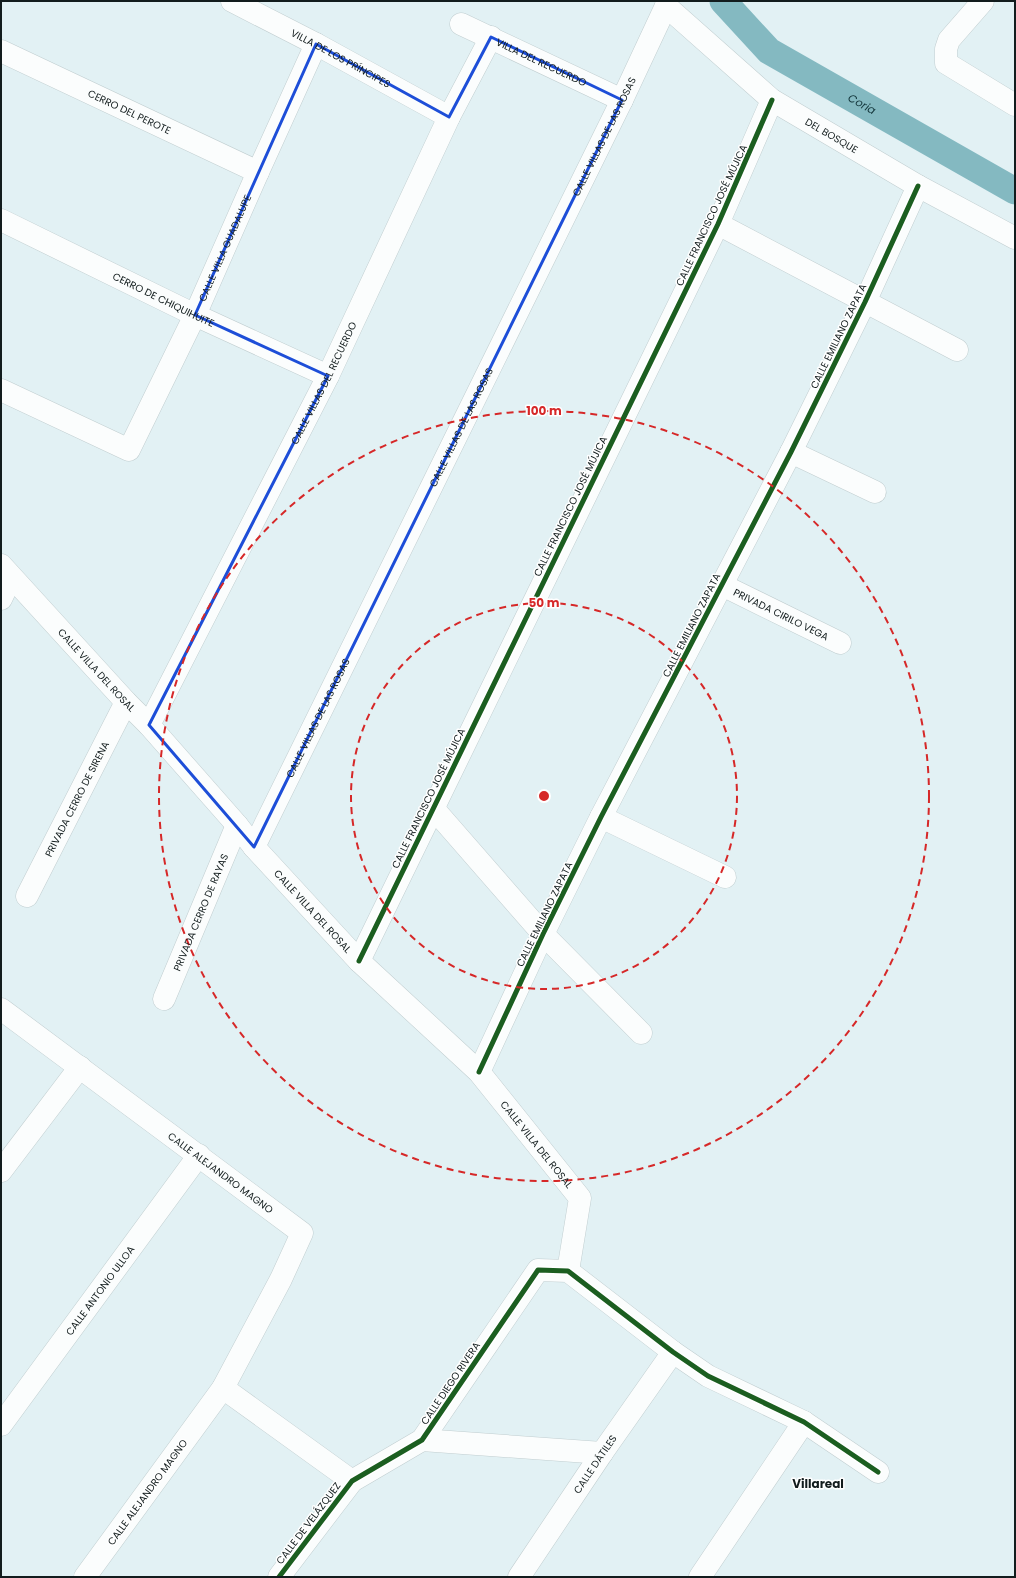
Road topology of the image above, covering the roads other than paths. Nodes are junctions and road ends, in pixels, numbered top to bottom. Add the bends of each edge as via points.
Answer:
1 (232, 1) edge
2 (983, 1) edge
3 (665, 4) edge
4 (461, 24) dead end
5 (491, 37) junction
6 (316, 44) junction
7 (1, 51) edge
8 (622, 100) junction
9 (772, 100) junction
10 (1015, 105) edge
11 (449, 117) junction
12 (258, 172) junction
13 (918, 186) junction
14 (1, 220) edge
15 (718, 224) junction
16 (1015, 238) edge
17 (865, 302) junction
18 (195, 315) junction
19 (957, 350) dead end
20 (328, 376) junction
21 (1, 390) edge
22 (791, 452) junction
23 (875, 492) dead end
24 (6, 571) edge
25 (722, 585) junction
26 (1, 599) edge
27 (840, 643) dead end
28 (126, 702) junction
29 (149, 724) junction
30 (433, 808) junction
31 (601, 817) junction
32 (237, 825) junction
33 (254, 847) junction
34 (725, 877) dead end
35 (27, 896) dead end
36 (543, 934) junction
37 (358, 961) junction
38 (164, 999) dead end
39 (1, 1009) edge
40 (641, 1033) dead end
41 (80, 1067) junction
42 (479, 1072) junction
43 (199, 1155) junction
44 (1, 1170) edge
45 (568, 1271) junction
46 (673, 1352) junction
47 (223, 1388) junction
48 (804, 1422) junction
49 (1, 1425) edge
50 (422, 1440) junction
51 (602, 1453) junction
52 (878, 1472) dead end
53 (352, 1481) junction
54 (84, 1577) edge
55 (279, 1577) edge
56 (518, 1577) edge
57 (700, 1577) edge

1 - 6 street, VILLA DE LOS PRÍNCIPES
2 - 10 street via 949,40 946,63
3 - 8 street, CALLE VILLAS DE LAS ROSAS
3 - 9 street, DEL BOSQUE
4 - 5 street, VILLA DEL RECUERDO
5 - 8 street, VILLA DEL RECUERDO
5 - 11 street, CALLE VILLAS DEL RECUERDO
6 - 11 street, VILLA DE LOS PRÍNCIPES
6 - 12 street, CALLE VILLA GUADALUPE
7 - 12 street, CERRO DEL PEROTE
8 - 33 street, CALLE VILLAS DE LAS ROSAS
9 - 13 street, DEL BOSQUE
9 - 15 street, CALLE FRANCISCO JOSÉ MÚJICA
11 - 20 street, CALLE VILLAS DEL RECUERDO
12 - 18 street, CALLE VILLA GUADALUPE
13 - 16 street, DEL BOSQUE
13 - 17 street, CALLE EMILIANO ZAPATA
14 - 18 street, CERRO DE CHIQUIHUITE
15 - 17 street
15 - 30 street, CALLE FRANCISCO JOSÉ MÚJICA
17 - 19 street
17 - 22 street, CALLE EMILIANO ZAPATA
18 - 20 street, CERRO DE CHIQUIHUITE
18 - 21 street, CALLE VILLA GUADALUPE via 129,450
20 - 29 street, CALLE VILLAS DEL RECUERDO
22 - 23 street
22 - 25 street, CALLE EMILIANO ZAPATA
24 - 26 street
24 - 28 street, CALLE VILLA DEL ROSAL
25 - 27 street, PRIVADA CIRILO VEGA
25 - 31 street, CALLE EMILIANO ZAPATA
28 - 29 street, CALLE VILLA DEL ROSAL
28 - 35 street, PRIVADA CERRO DE SIRENA
29 - 32 street, CALLE VILLA DEL ROSAL
30 - 36 street
30 - 37 street, CALLE FRANCISCO JOSÉ MÚJICA
31 - 34 street
31 - 36 street, CALLE EMILIANO ZAPATA
32 - 33 street, CALLE VILLA DEL ROSAL
32 - 38 street, PRIVADA CERRO DE RAYAS
33 - 37 street, CALLE VILLA DEL ROSAL
36 - 40 street
36 - 42 street, CALLE EMILIANO ZAPATA
37 - 42 street, CALLE VILLA DEL ROSAL
39 - 41 street, CALLE ALEJANDRO MAGNO
41 - 43 street, CALLE ALEJANDRO MAGNO
41 - 44 street
42 - 45 street, CALLE VILLA DEL ROSAL via 580,1198
43 - 47 street, CALLE ALEJANDRO MAGNO via 302,1233 264,1312
43 - 49 street, CALLE ANTONIO ULLOA
45 - 46 street
45 - 50 street, CALLE DIEGO RIVERA via 538,1270
46 - 48 street via 708,1376
46 - 51 street, CALLE DÁTILES
47 - 53 street
47 - 54 street, CALLE ALEJANDRO MAGNO
48 - 52 street
48 - 57 street
50 - 51 street
50 - 53 street, CALLE DIEGO RIVERA
51 - 56 street, CALLE DÁTILES
53 - 55 street, CALLE DE VELÁZQUEZ

